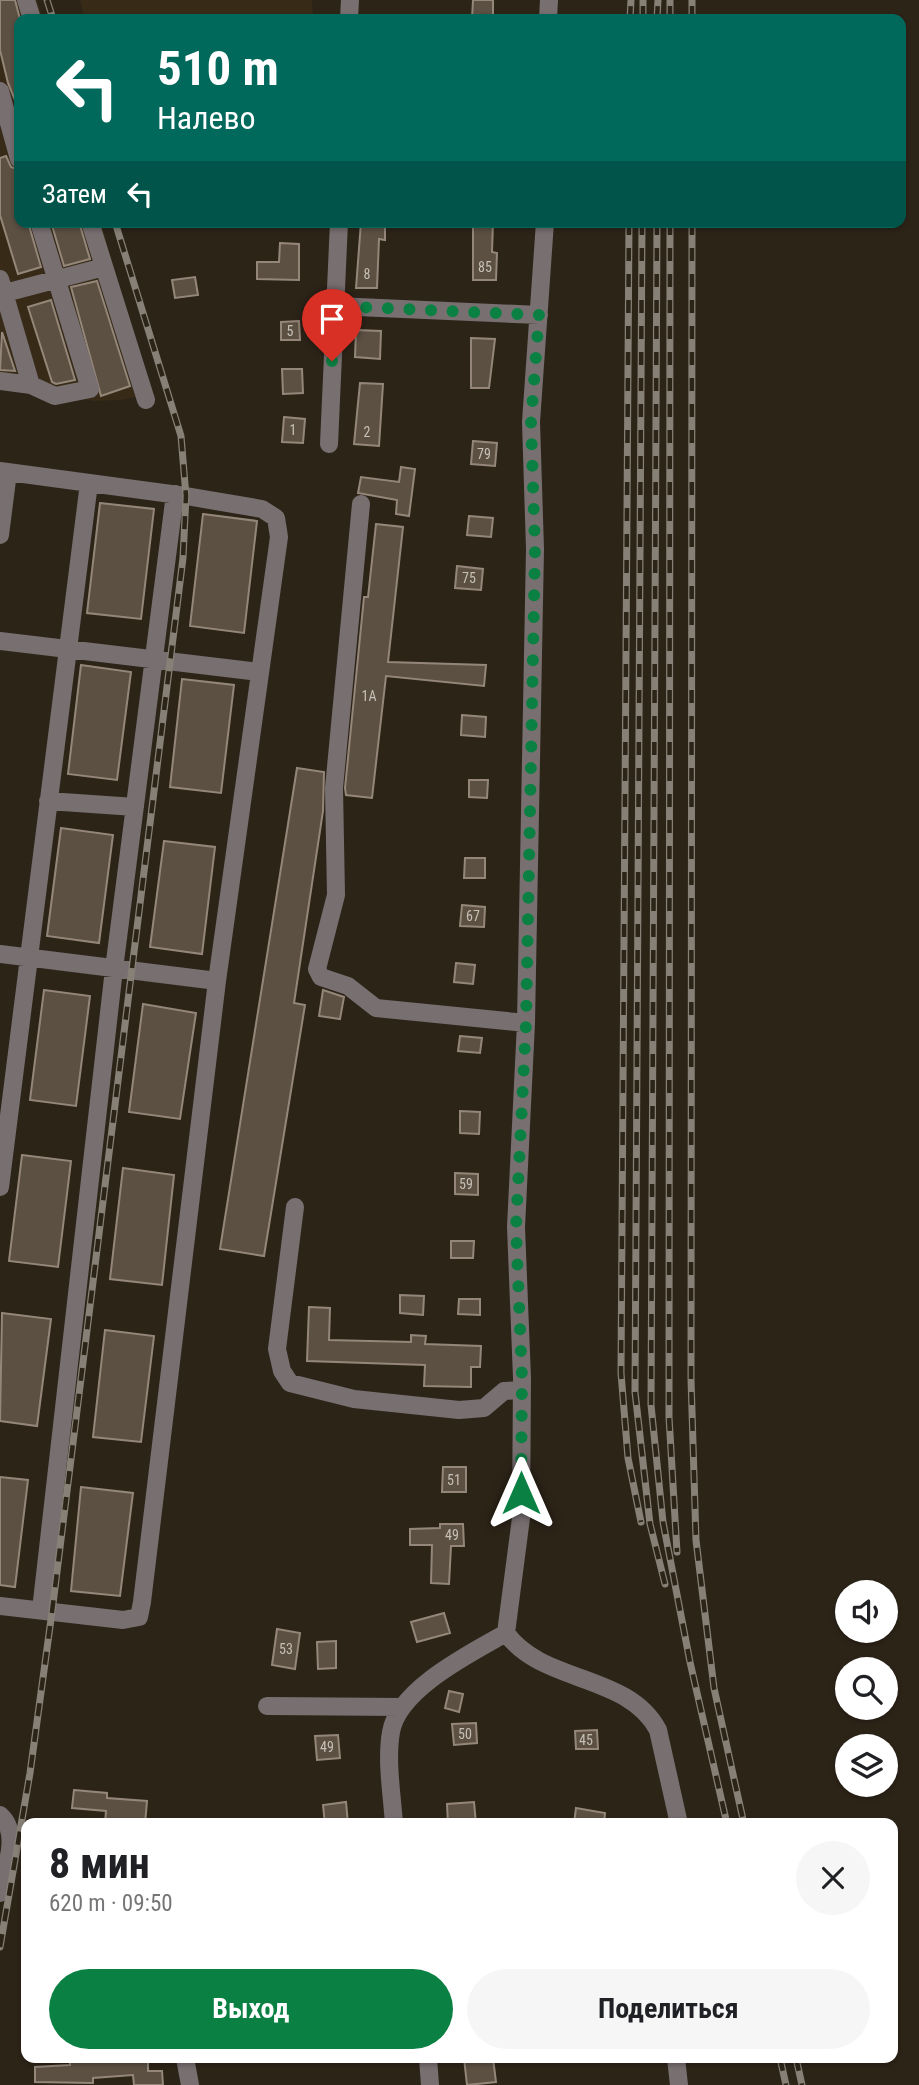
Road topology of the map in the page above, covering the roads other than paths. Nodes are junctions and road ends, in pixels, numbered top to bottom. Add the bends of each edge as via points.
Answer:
1 (0, 91) edge
2 (14, 141) edge
3 (41, 228) edge
4 (92, 228) edge
5 (339, 228) edge
6 (545, 228) edge
7 (104, 267) junction
8 (56, 278) junction
9 (2, 286) edge
10 (335, 306) junction
11 (539, 315) junction
12 (0, 381) edge
13 (32, 385) junction
14 (146, 400) dead end
15 (329, 444) dead end
16 (4, 472) edge
17 (89, 483) junction
18 (175, 494) junction
19 (361, 504) dead end
20 (0, 535) edge
21 (0, 641) edge
22 (68, 649) junction
23 (154, 659) junction
24 (259, 672) junction
25 (48, 801) junction
26 (135, 807) junction
27 (0, 954) edge
28 (28, 958) junction
29 (114, 969) junction
30 (217, 981) junction
31 (526, 1023) junction
32 (0, 1187) edge
33 (295, 1207) dead end
34 (522, 1390) junction
35 (0, 1606) edge
36 (41, 1610) junction
37 (506, 1633) junction
38 (267, 1706) dead end
39 (402, 1707) junction
40 (0, 1815) edge
41 (394, 1818) edge
42 (678, 1818) edge
43 (0, 1893) edge
44 (186, 2063) edge
45 (428, 2063) edge
46 (677, 2063) edge
47 (190, 2085) edge
48 (430, 2085) edge
49 (679, 2085) edge

1 - 2 street
3 - 8 street
4 - 7 street
5 - 10 street
6 - 11 street
7 - 8 street
7 - 14 street
8 - 9 street
8 - 13 street via 90,388 55,397
9 - 13 street
10 - 11 street
10 - 15 street
11 - 31 street via 531,422 535,549
12 - 13 street
16 - 17 street
16 - 20 street
17 - 18 street
17 - 22 street
18 - 23 street
18 - 24 street via 262,509 275,518 279,537
19 - 31 street via 334,788 335,895 317,970 321,977 348,986 376,1007
21 - 22 street
22 - 23 street
22 - 25 street
23 - 24 street
23 - 26 street
24 - 30 street
25 - 26 street
25 - 28 street
26 - 29 street
27 - 28 street
28 - 29 street
28 - 32 street
29 - 30 street
29 - 36 street
30 - 36 street via 139,1617 122,1620
31 - 34 street via 516,1227
33 - 34 street via 277,1349 290,1383 354,1399 459,1410 484,1408 503,1391
34 - 37 street via 521,1518
35 - 36 street
37 - 39 street via 416,1691
37 - 42 street via 535,1662 607,1689 653,1720
38 - 39 street
39 - 41 street via 391,1729
40 - 43 street via 12,1833
44 - 47 street
45 - 48 street
46 - 49 street

